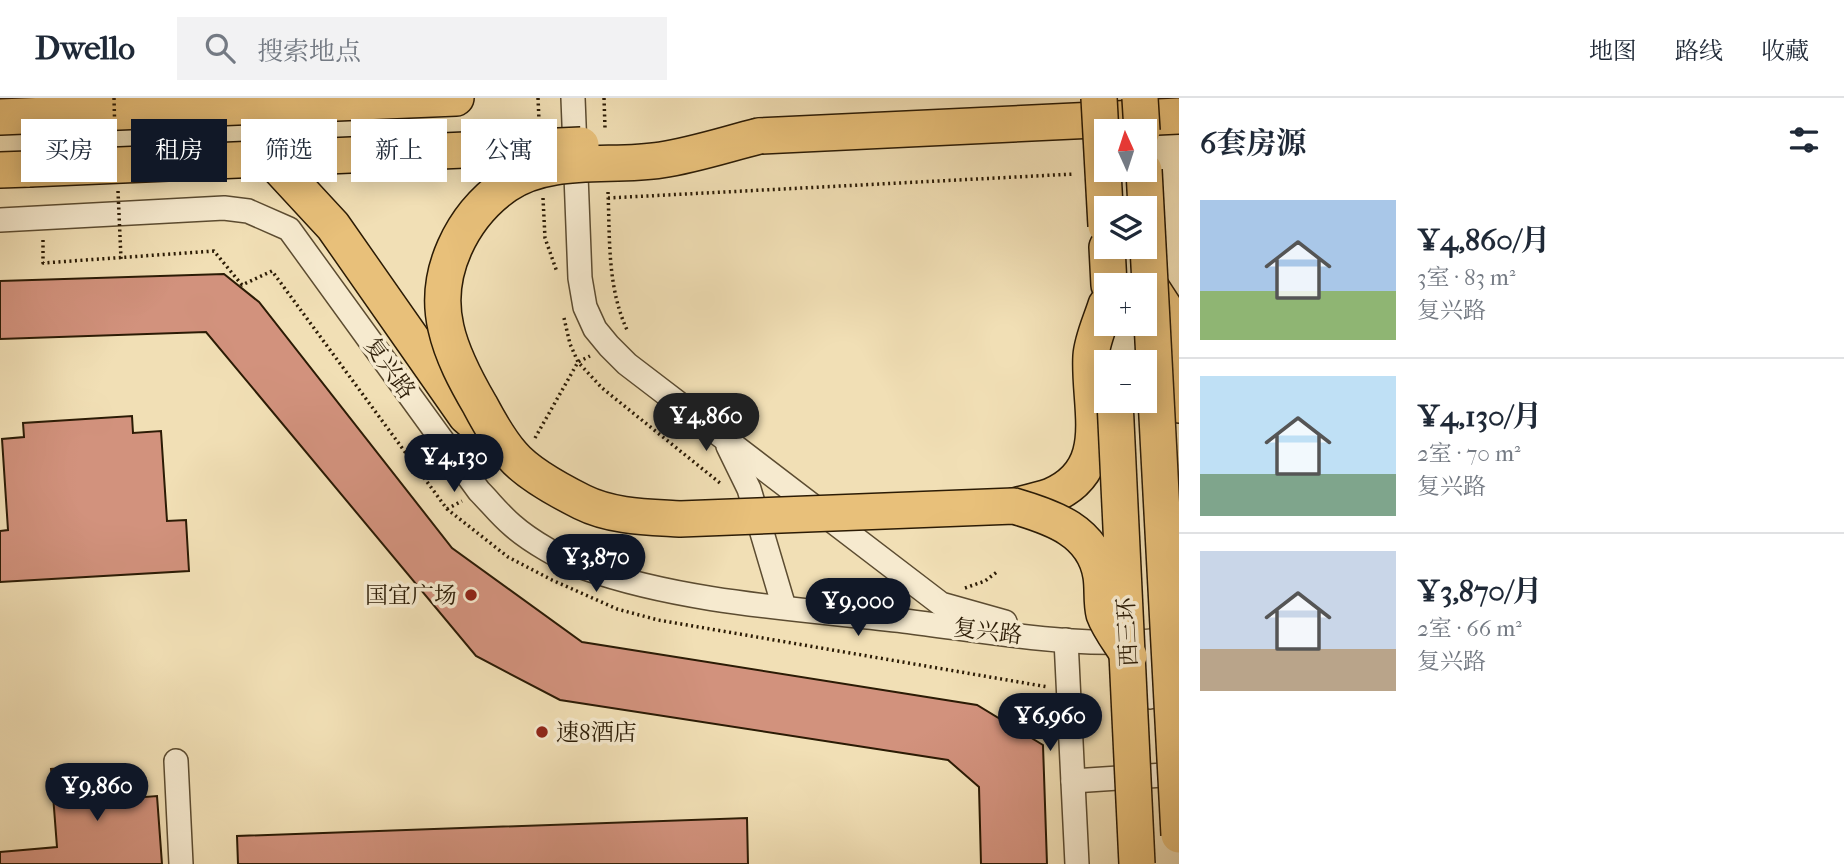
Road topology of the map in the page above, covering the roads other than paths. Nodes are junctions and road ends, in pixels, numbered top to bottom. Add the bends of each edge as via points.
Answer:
1 (157, 98) edge
2 (456, 98) edge
3 (572, 98) edge
4 (1099, 98) edge
5 (1140, 98) edge
6 (84, 113) junction
7 (15, 116) edge
8 (1179, 116) edge
9 (1141, 119) edge
10 (759, 136) junction
11 (337, 156) edge
12 (241, 160) edge
13 (15, 169) edge
14 (292, 182) edge
15 (1145, 182) edge
16 (1104, 196) edge
17 (0, 220) edge
18 (1150, 273) edge
19 (1157, 296) edge
20 (1097, 336) edge
21 (1152, 336) edge
22 (1179, 405) edge
23 (1117, 413) edge
24 (725, 440) junction
25 (512, 455) junction
26 (1014, 506) junction
27 (784, 607) junction
28 (1066, 640) junction
29 (1161, 646) edge
30 (1150, 697) dead end
31 (176, 761) dead end
32 (1179, 774) edge
33 (1073, 781) junction
34 (1179, 835) edge
35 (181, 864) edge
36 (1077, 864) edge
37 (1137, 864) edge

1 - 6 highway
2 - 6 highway
3 - 24 street via 585,307 609,346 627,364
4 - 16 highway, bridge
5 - 9 highway, bridge
6 - 7 highway
8 - 10 highway
10 - 11 highway, bridge
10 - 25 highway, bridge via 661,160 546,168 506,186 468,221 448,267 442,297 445,327 469,387
12 - 13 highway, bridge
14 - 25 highway, bridge via 333,226 466,416
15 - 18 highway, 西三环, bridge
17 - 27 street, 复兴路 via 224,208 271,220 289,229 479,491 513,526 583,567 644,586
19 - 22 highway via 1173,321
20 - 26 highway via 1091,355 1094,445 1088,460 1066,486
21 - 29 highway, 西三环, bridge
23 - 29 highway, 西三环, bridge
24 - 27 street via 749,489
24 - 28 street via 941,604
25 - 26 highway, bridge via 585,503 638,517
26 - 29 highway, bridge via 1053,517 1078,533 1101,573 1105,614
27 - 28 street, 复兴路
28 - 29 street, 复兴路
28 - 33 street
29 - 30 street
29 - 34 highway, 西三环, bridge
29 - 37 highway, 西三环, bridge
31 - 35 street
32 - 33 street
33 - 36 street

